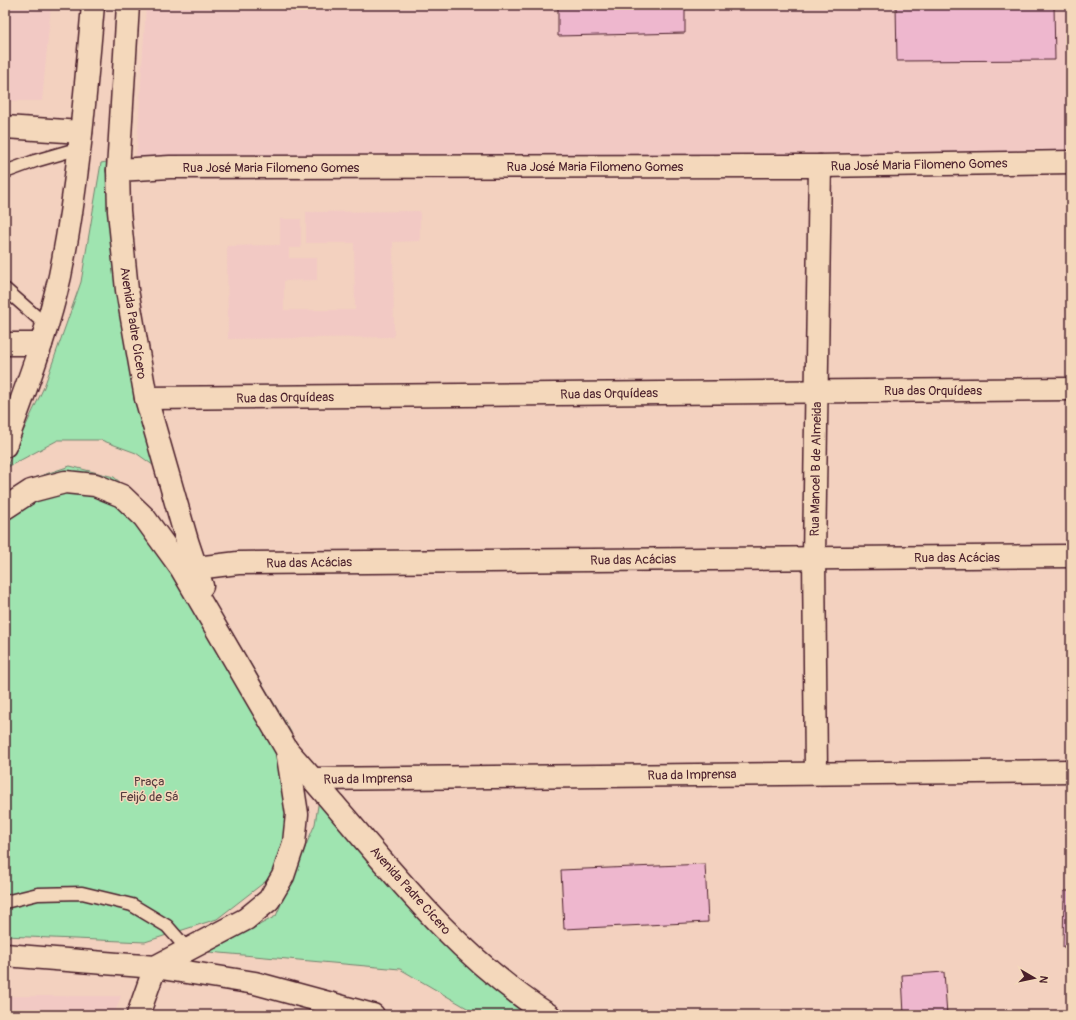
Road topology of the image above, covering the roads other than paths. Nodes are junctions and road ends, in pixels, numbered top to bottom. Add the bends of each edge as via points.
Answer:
1 (93, 5) edge
2 (128, 5) edge
3 (5, 127) edge
4 (80, 140) junction
5 (1071, 162) edge
6 (820, 166) junction
7 (118, 170) junction
8 (5, 172) edge
9 (5, 289) edge
10 (44, 335) junction
11 (5, 344) edge
12 (1071, 389) edge
13 (816, 391) junction
14 (146, 398) junction
15 (5, 446) edge
16 (5, 508) edge
17 (1071, 556) edge
18 (814, 557) junction
19 (196, 568) junction
20 (218, 630) junction
21 (287, 750) junction
22 (1071, 771) edge
23 (816, 772) junction
24 (313, 779) junction
25 (5, 902) edge
26 (188, 950) junction
27 (5, 955) edge
28 (155, 967) junction
29 (138, 1015) edge
30 (373, 1015) edge
31 (549, 1015) edge

1 - 4 main road
2 - 7 main road, Avenida Padre Cícero
3 - 4 main road
4 - 8 lane
4 - 10 main road via 67,236
5 - 6 main road, Rua José Maria Filomeno Gomes
6 - 7 main road, Rua José Maria Filomeno Gomes via 170,167
6 - 13 main road, Rua Manoel B de Almeida
7 - 14 main road, Avenida Padre Cícero via 126,290
9 - 10 lane
10 - 11 main road
10 - 15 main road
12 - 13 main road, Rua das Orquídeas
13 - 14 main road, Rua das Orquídeas
13 - 18 main road, Rua Manoel B de Almeida
14 - 19 main road, Avenida Padre Cícero
16 - 20 main road via 31,491 65,482 95,485 122,496 144,517 181,568
17 - 18 main road, Rua das Acácias
18 - 19 main road, Rua das Acácias via 238,563
18 - 23 main road, Rua Manoel B de Almeida
19 - 20 main road, Avenida Padre Cícero
20 - 21 main road
21 - 24 main road, Avenida Padre Cícero
21 - 26 main road via 297,814 294,843 283,876 269,900 246,919
22 - 23 main road, Rua da Imprensa
23 - 24 main road, Rua da Imprensa
24 - 31 main road, Avenida Padre Cícero via 420,903 466,950
25 - 26 lane via 38,894 82,893 132,905 168,926
26 - 28 main road
27 - 28 main road
28 - 29 main road
28 - 30 main road via 255,983

